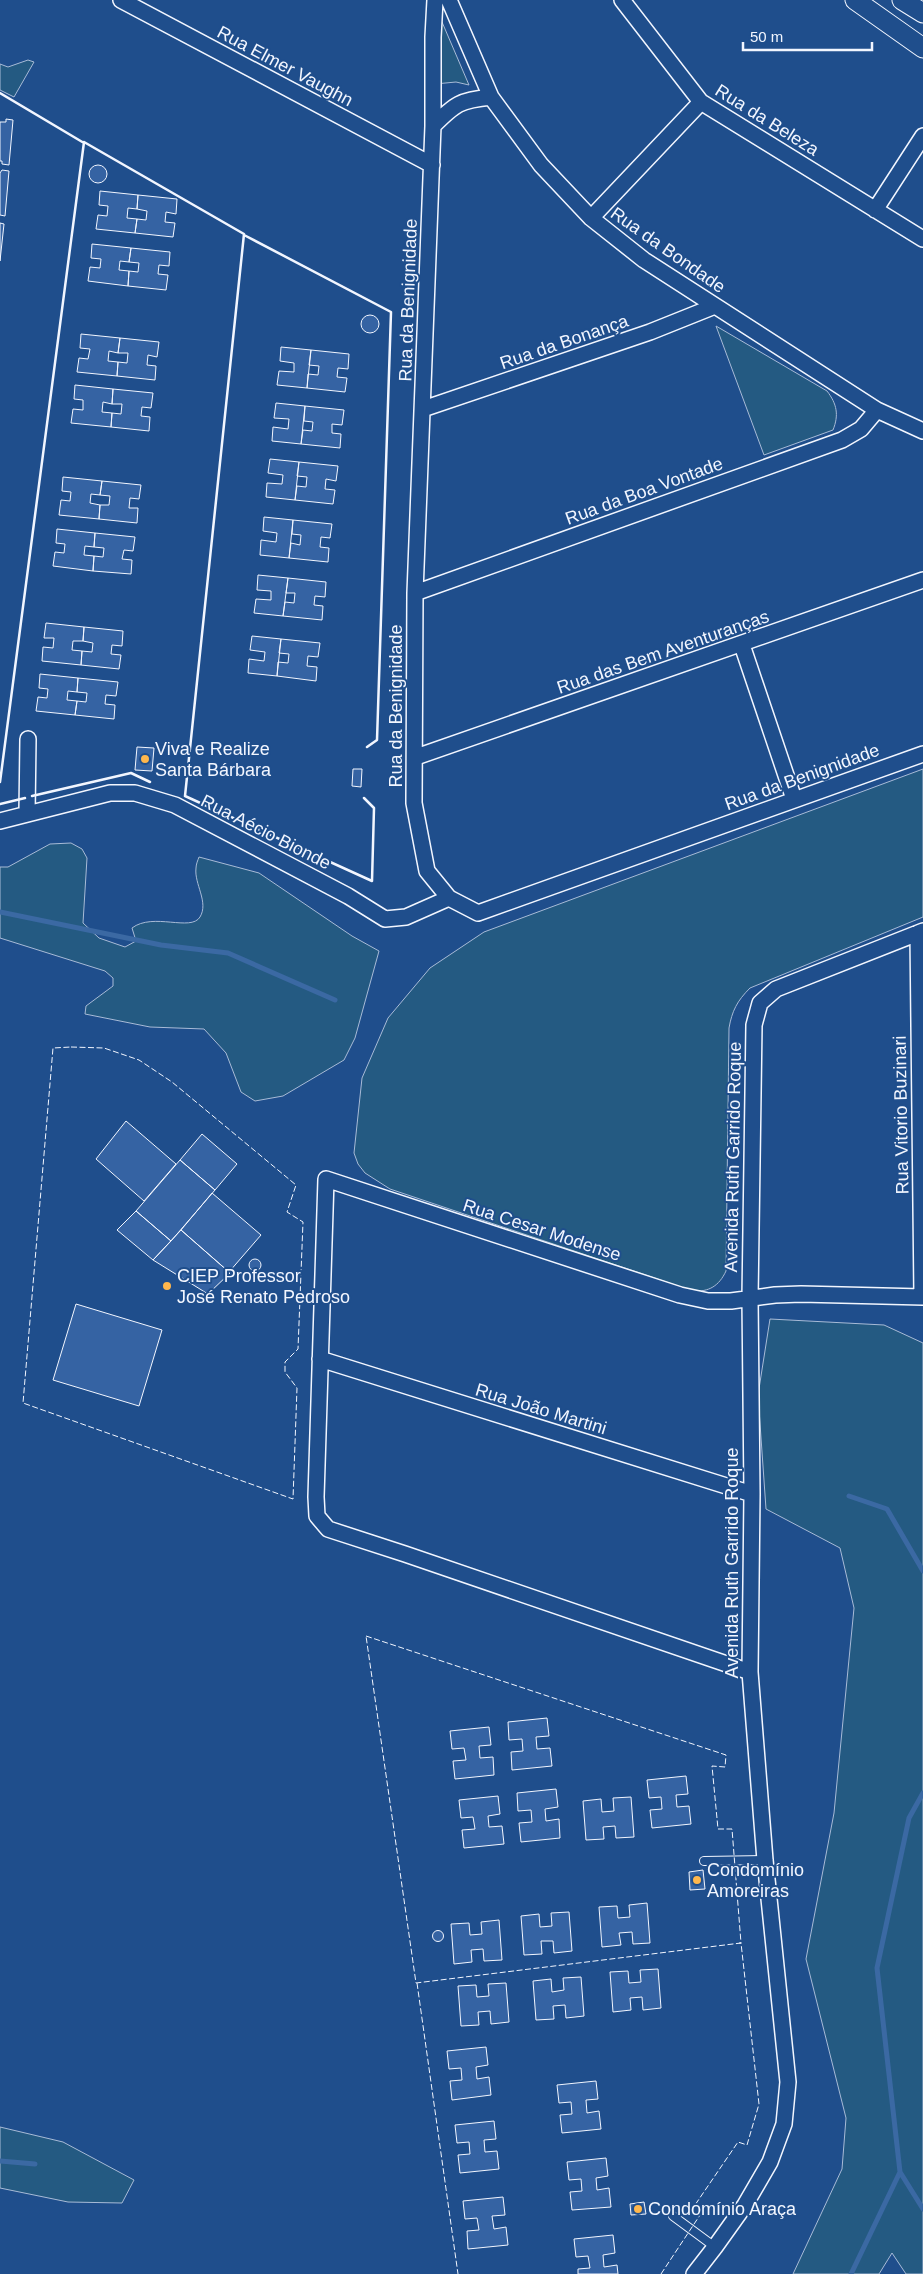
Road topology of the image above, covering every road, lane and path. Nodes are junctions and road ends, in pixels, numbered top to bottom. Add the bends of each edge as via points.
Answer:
1 (121, 0) edge
2 (435, 0) edge
3 (449, 0) edge
4 (622, 0) edge
5 (855, 0) edge
6 (902, 0) edge
7 (923, 13) edge
8 (923, 48) edge
9 (491, 97) junction
10 (701, 102) junction
11 (433, 126) junction
12 (923, 136) edge
13 (432, 165) junction
14 (875, 210) junction
15 (591, 218) junction
16 (923, 239) edge
17 (715, 306) junction
18 (424, 409) junction
19 (877, 410) junction
20 (923, 431) edge
21 (923, 580) edge
22 (415, 593) junction
23 (742, 645) junction
24 (28, 739) dead end
25 (923, 754) edge
26 (416, 757) junction
27 (794, 799) junction
28 (28, 814) junction
29 (0, 821) edge
30 (449, 898) junction
31 (920, 932) edge
32 (922, 1297) edge
33 (750, 1298) junction
34 (320, 1359) junction
35 (752, 1494) junction
36 (750, 1672) junction
37 (765, 1860) junction
38 (704, 1861) dead end
39 (673, 2216) dead end
40 (716, 2248) junction
41 (694, 2274) edge

1 - 13 street, Rua Elmer Vaughn
2 - 11 street, Rua da Benignidade
3 - 9 street, Rua da Bondade
4 - 10 street, Rua da Beleza
5 - 8 street
6 - 7 street
9 - 11 street via 461,102
9 - 15 street, Rua da Bondade via 541,165
10 - 14 street, Rua da Beleza
10 - 15 street
11 - 13 street, Rua da Benignidade
12 - 14 street
13 - 18 street, Rua da Benignidade
14 - 16 street, Rua da Beleza
15 - 17 street, Rua da Bondade via 644,260
17 - 18 street, Rua da Bonança via 650,332
17 - 19 street, Rua da Bondade
18 - 22 street, Rua da Benignidade
19 - 20 street, Rua da Bondade
19 - 22 street, Rua da Boa Vontade via 861,429 842,440
21 - 23 street, Rua das Bem Aventuranças
22 - 26 street, Rua da Benignidade
23 - 26 street, Rua das Bem Aventuranças
23 - 27 street
24 - 28 street
25 - 27 street, Rua da Benignidade
26 - 30 street, Rua da Benignidade via 414,804 427,871
27 - 30 street, Rua da Benignidade via 478,913
28 - 29 street, Rua Aécio Bionde
28 - 30 street, Rua Aécio Bionde via 110,794 135,793 175,805 348,896 385,919 406,917
31 - 32 street, Rua Vitorio Buzinari
31 - 33 street, Avenida Ruth Garrido Roque via 776,989 760,1003 754,1025
32 - 33 street, Rua Cesar Modense via 801,1294
33 - 34 street, Rua Cesar Modense via 708,1301 680,1295 326,1179
33 - 35 street, Avenida Ruth Garrido Roque
34 - 35 street, Rua João Martini
34 - 36 street via 316,1497 317,1516 328,1530
35 - 36 street, Avenida Ruth Garrido Roque
36 - 37 street, Avenida Ruth Garrido Roque
37 - 38 lane
37 - 40 street, Avenida Ruth Garrido Roque via 788,2082 784,2124 770,2162
39 - 40 lane
40 - 41 street, Avenida Ruth Garrido Roque

